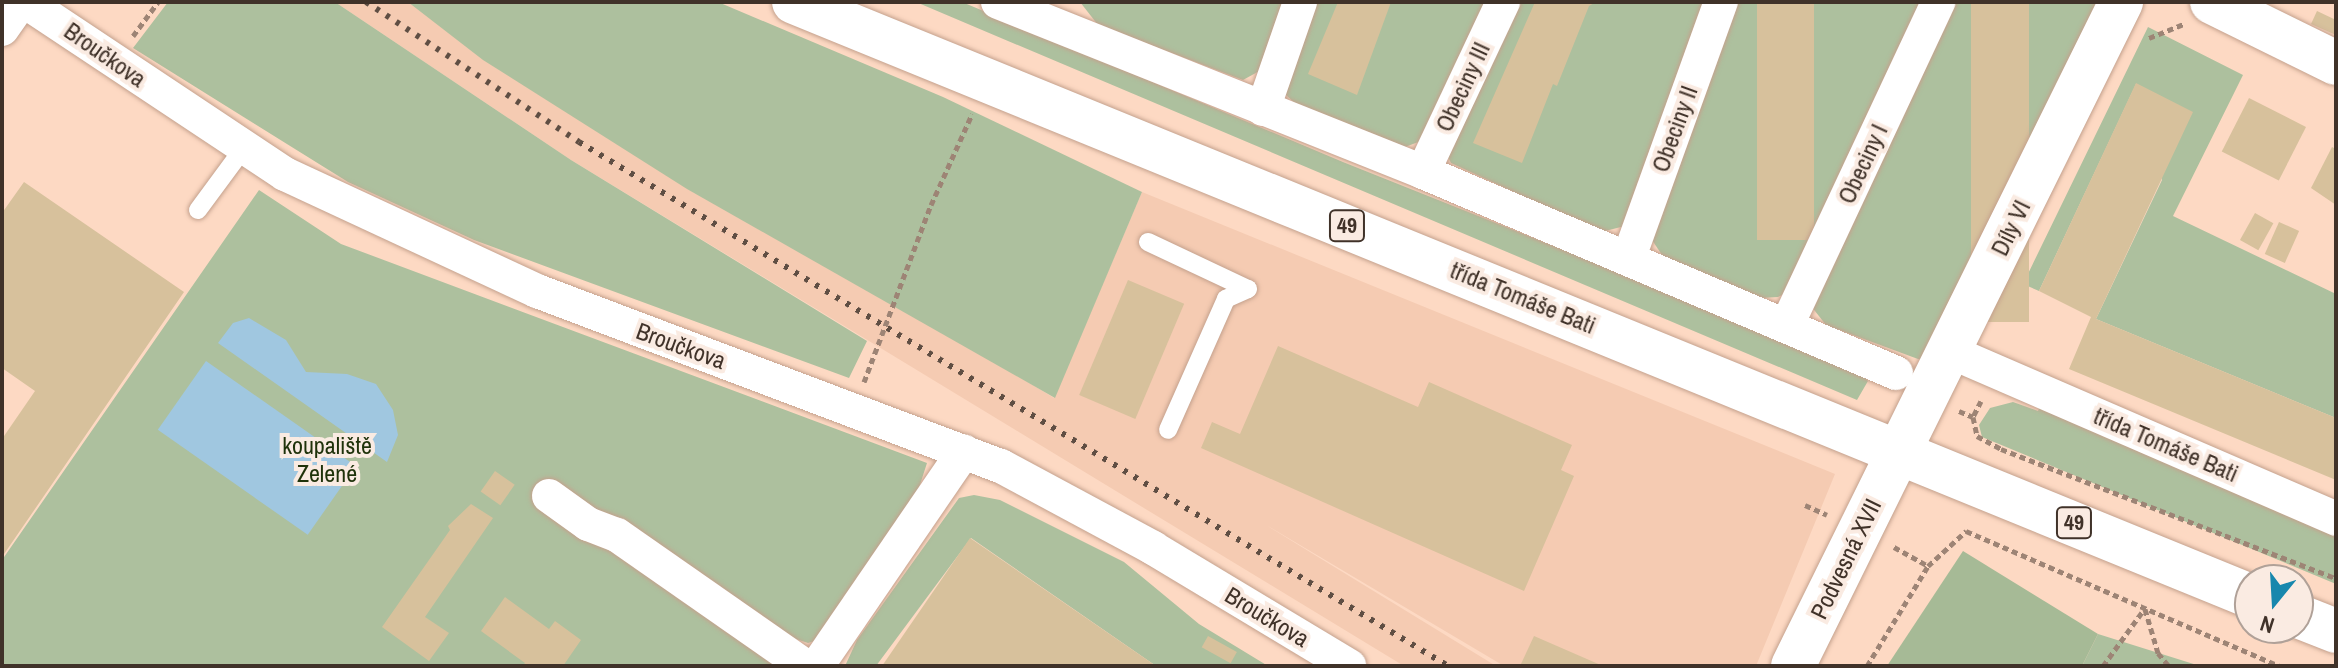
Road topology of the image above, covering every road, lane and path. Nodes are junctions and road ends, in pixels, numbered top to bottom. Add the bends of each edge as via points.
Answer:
1 (24, 2) edge
2 (794, 2) edge
3 (998, 2) edge
4 (1300, 2) edge
5 (1503, 2) edge
6 (1721, 2) edge
7 (1938, 2) edge
8 (2121, 2) edge
9 (1059, 14) edge
10 (2204, 16) edge
11 (2, 29) edge
12 (2144, 43) dead end
13 (2336, 63) edge
14 (992, 84) junction
15 (1263, 109) junction
16 (243, 149) junction
17 (1423, 172) junction
18 (198, 210) dead end
19 (1148, 242) dead end
20 (1629, 257) junction
21 (1787, 325) junction
22 (1951, 352) junction
23 (1896, 373) dead end
24 (1984, 395) dead end
25 (855, 410) junction
26 (1168, 430) dead end
27 (964, 451) junction
28 (1898, 452) junction
29 (549, 496) dead end
30 (2336, 519) edge
31 (2336, 578) edge
32 (2234, 589) edge
33 (2145, 608) junction
34 (2314, 622) edge
35 (2336, 631) edge
36 (805, 666) edge
37 (817, 666) edge
38 (1349, 666) edge
39 (1793, 666) edge
40 (1867, 666) edge
41 (2103, 666) edge
42 (2169, 666) edge
43 (2280, 666) edge

1 - 11 street
1 - 16 street, Broučkova
2 - 14 main road, třída Tomáše Bati / 49
3 - 9 street
4 - 15 street
5 - 17 street, Obeciny III
6 - 20 street, Obeciny II
7 - 21 street, Obeciny I
8 - 22 main road, Díly VI
9 - 15 street
10 - 12 path
10 - 13 main road
14 - 25 path via 978,115 971,114 931,205
14 - 28 main road, třída Tomáše Bati / 49
15 - 17 street
16 - 18 lane
16 - 25 street, Broučkova via 394,228 537,291
17 - 20 street
19 - 26 lane via 1248,289 1226,299
20 - 21 street
21 - 23 street
22 - 28 main road, Díly VI
22 - 30 street, třída Tomáše Bati
24 - 31 path via 1973,417 1977,436
25 - 27 street, Broučkova
27 - 37 street
27 - 38 street, Broučkova via 1078,506
28 - 32 main road, třída Tomáše Bati / 49
28 - 39 main road, Podvesná XVII
29 - 36 street via 588,524 617,535
33 - 40 path via 1966,531 1928,566
33 - 41 path
33 - 42 path via 2158,653
33 - 43 path
34 - 35 main road

